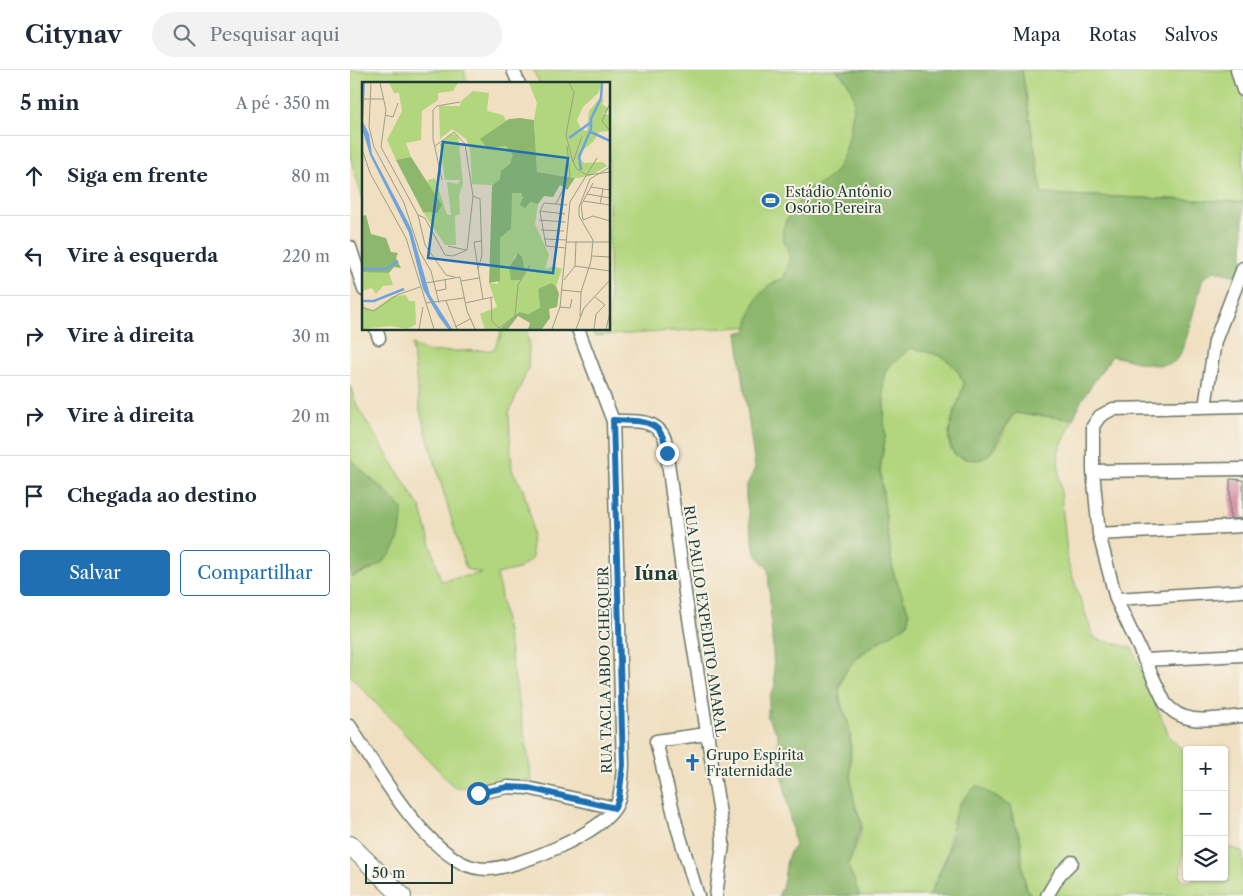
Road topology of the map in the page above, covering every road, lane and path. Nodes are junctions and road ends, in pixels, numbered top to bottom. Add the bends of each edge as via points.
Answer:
1 (513, 70) edge
2 (1237, 70) edge
3 (518, 82) edge
4 (1243, 90) edge
5 (350, 248) edge
6 (1243, 268) edge
7 (362, 284) edge
8 (578, 330) edge
9 (1243, 406) edge
10 (1205, 407) junction
11 (613, 420) junction
12 (1243, 469) edge
13 (1093, 471) junction
14 (1243, 526) edge
15 (1099, 534) junction
16 (1243, 591) edge
17 (1116, 599) junction
18 (1243, 655) edge
19 (1144, 660) junction
20 (1243, 716) edge
21 (350, 726) edge
22 (706, 734) junction
23 (478, 793) dead end
24 (615, 808) junction
25 (350, 845) edge
26 (1072, 862) dead end
27 (402, 896) edge
28 (698, 896) edge
29 (716, 896) edge
30 (1047, 896) edge

1 - 3 street
2 - 4 street
5 - 7 street
6 - 10 street via 1216,341
8 - 11 street, RUA TACLA ABDO CHEQUER
9 - 10 street
10 - 13 street via 1113,409 1100,416 1093,426
11 - 22 street, RUA PAULO EXPEDITO AMARAL via 646,422 662,431 665,439
11 - 24 street, RUA TACLA ABDO CHEQUER via 623,765
12 - 13 street
13 - 15 street
14 - 15 street
15 - 17 street
16 - 17 street
17 - 19 street
18 - 19 street
19 - 20 street via 1165,703 1178,716 1192,721
21 - 24 street via 412,817 442,850 472,867 487,869 521,862 566,844 586,833
22 - 28 street via 656,741
22 - 29 street, RUA PAULO EXPEDITO AMARAL via 723,844
23 - 24 street via 508,787 528,788
25 - 27 street
26 - 30 street via 1060,874

